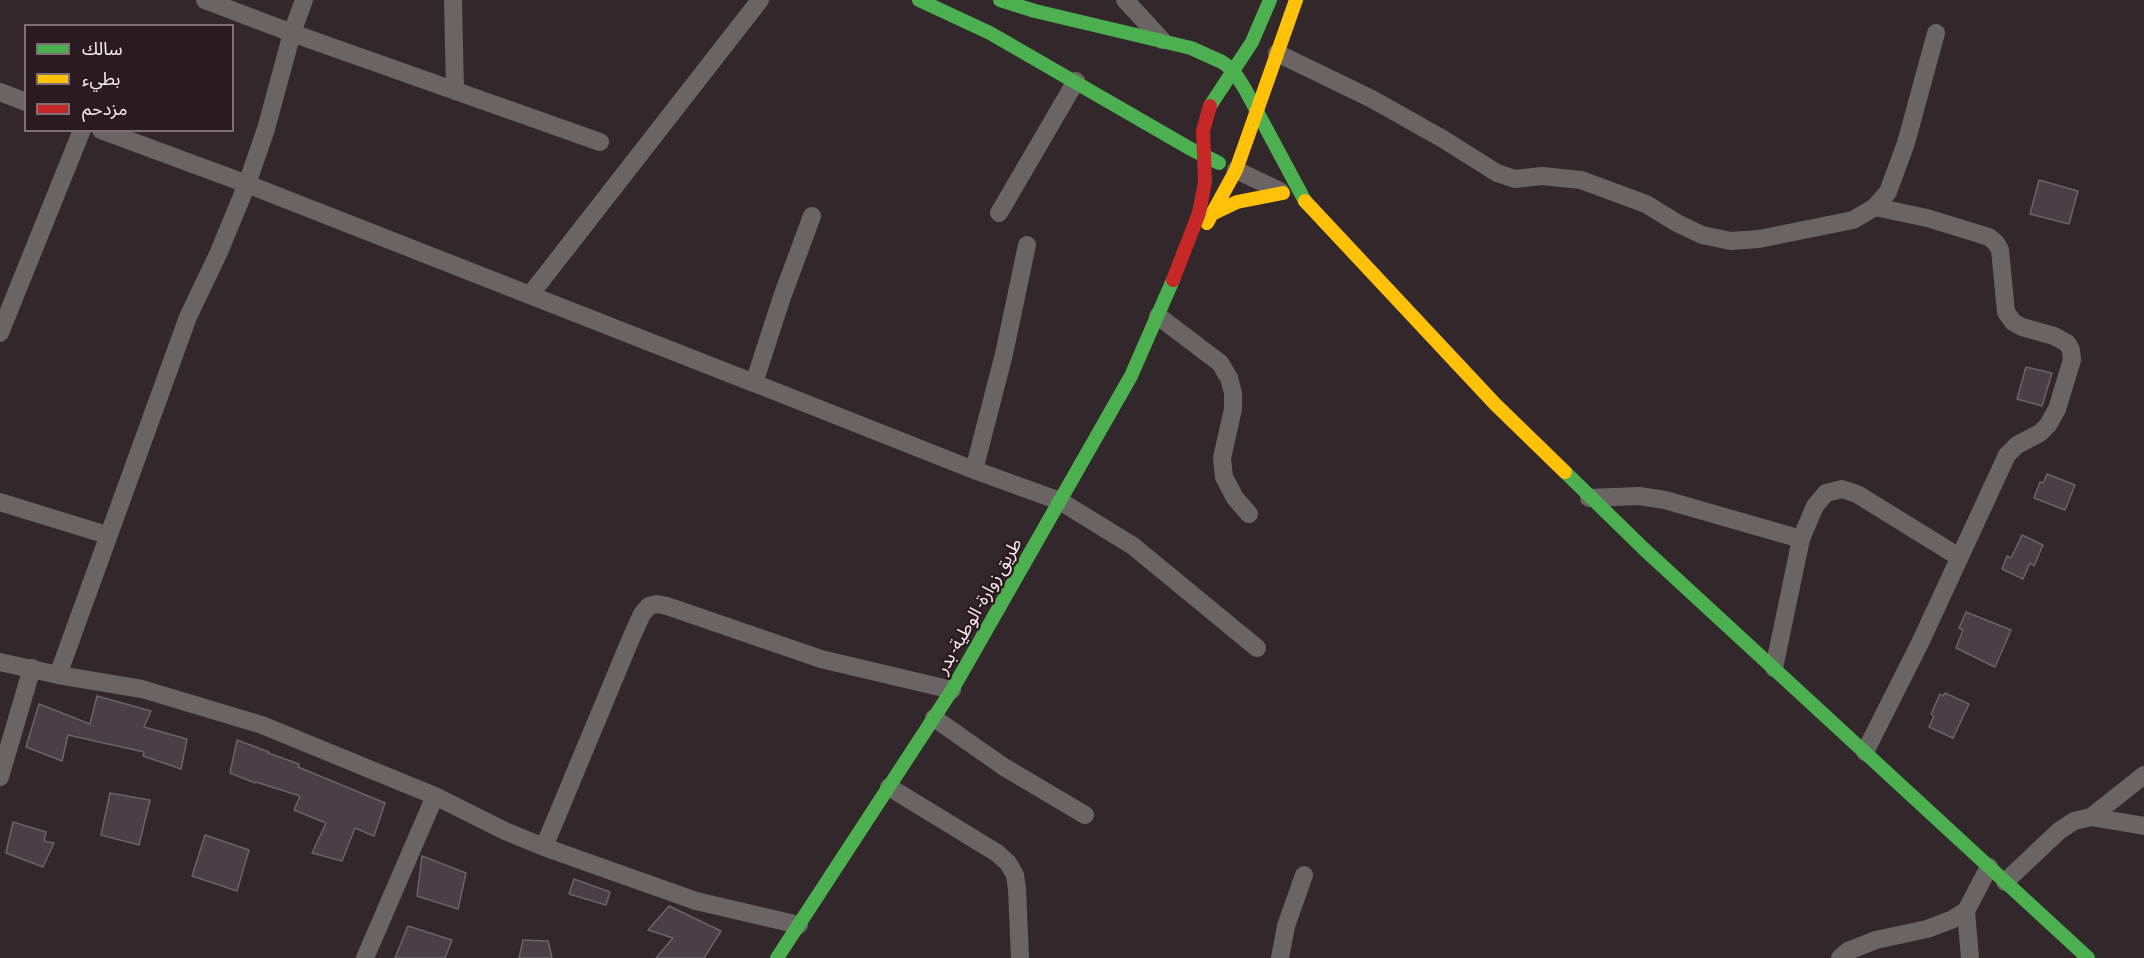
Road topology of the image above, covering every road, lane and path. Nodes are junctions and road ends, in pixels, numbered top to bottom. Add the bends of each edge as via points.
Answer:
1 (205, 0) edge
2 (304, 0) edge
3 (453, 0) edge
4 (760, 0) edge
5 (919, 0) edge
6 (1000, 0) edge
7 (1125, 0) edge
8 (1270, 0) edge
9 (1296, 0) edge
10 (292, 33) junction
11 (1936, 33) dead end
12 (1162, 40) junction
13 (1277, 53) junction
14 (1233, 70) junction
15 (1076, 81) junction
16 (455, 91) junction
17 (0, 92) edge
18 (24, 101) edge
19 (1257, 112) junction
20 (81, 132) edge
21 (106, 132) edge
22 (600, 142) dead end
23 (1205, 157) junction
24 (1236, 170) junction
25 (247, 184) junction
26 (1283, 193) junction
27 (1306, 204) junction
28 (1875, 207) junction
29 (999, 213) dead end
30 (1214, 213) junction
31 (812, 216) dead end
32 (1027, 245) dead end
33 (1184, 256) junction
34 (530, 295) junction
35 (1158, 316) junction
36 (0, 333) edge
37 (754, 383) junction
38 (974, 470) junction
39 (1589, 498) junction
40 (0, 501) edge
41 (1060, 501) junction
42 (1248, 514) dead end
43 (108, 536) junction
44 (1800, 538) junction
45 (1959, 557) junction
46 (1257, 648) dead end
47 (0, 662) edge
48 (32, 668) junction
49 (1774, 668) junction
50 (58, 675) junction
51 (952, 690) junction
52 (934, 718) junction
53 (1864, 752) junction
54 (2144, 775) edge
55 (0, 777) edge
56 (890, 786) junction
57 (435, 796) junction
58 (1085, 815) dead end
59 (2091, 817) junction
60 (2144, 826) edge
61 (544, 847) junction
62 (1989, 867) junction
63 (1304, 874) dead end
64 (2005, 882) junction
65 (1965, 911) junction
66 (799, 925) junction
67 (365, 958) edge
68 (777, 958) edge
69 (1020, 958) edge
70 (1280, 958) edge
71 (1840, 958) edge
72 (1970, 958) edge
73 (2088, 958) edge

1 - 10 street
2 - 10 street
3 - 16 street
4 - 34 street
5 - 15 main road via 990,33
6 - 12 main road
7 - 12 street
8 - 14 main road via 1252,42
9 - 13 main road
10 - 16 street
10 - 25 street
11 - 28 street via 1906,143 1888,192
12 - 14 main road via 1208,54
13 - 19 main road
13 - 28 street via 1372,99 1497,173 1515,179 1542,176 1581,180 1646,204 1702,235 1731,241 1759,239 1853,220
14 - 19 main road
14 - 23 main road via 1209,107 1203,131
15 - 23 main road
15 - 29 street
16 - 22 street
17 - 18 street
19 - 24 main road
19 - 27 main road
20 - 36 street
21 - 25 street
23 - 24 main road
23 - 33 main road via 1199,213
24 - 26 street
24 - 30 main road
25 - 34 street
25 - 43 street via 188,317
26 - 27 street
26 - 30 main road via 1237,202
27 - 39 main road
28 - 45 street via 1989,237 2000,250 2006,312 2013,322 2054,336 2072,351 2057,409 2040,433 2007,455
30 - 33 main road
31 - 37 street
32 - 38 street
33 - 35 main road, طريق زوارة- الوطية- بدر
34 - 37 street
35 - 41 main road, طريق زوارة- الوطية- بدر via 1131,376
35 - 42 street via 1220,363 1229,378 1233,409 1222,458 1224,477
37 - 38 street
38 - 41 street
39 - 44 street via 1639,495
39 - 49 main road
40 - 43 street
41 - 46 street via 1133,546
41 - 51 main road, طريق زوارة- الوطية- بدر
43 - 50 street
44 - 45 street via 1815,506 1826,494 1842,489 1857,494
44 - 49 street
45 - 53 street
47 - 48 street
48 - 50 street
48 - 55 street
49 - 53 main road
50 - 57 street via 142,689 262,725
51 - 52 main road, طريق زوارة- الوطية- بدر
51 - 61 street via 821,659 667,606 649,606 632,636
52 - 56 main road, طريق زوارة- الوطية- بدر
52 - 58 street via 1004,767
53 - 62 main road
54 - 59 street
56 - 66 main road, طريق زوارة- الوطية- بدر
56 - 69 street via 1008,863 1017,889
57 - 61 street
57 - 67 street
59 - 60 street
59 - 64 street via 2074,821 2059,831
61 - 66 street via 696,901
62 - 64 main road
62 - 65 street
63 - 70 street via 1286,926
64 - 73 main road
65 - 71 street via 1927,929 1864,944
65 - 72 street
66 - 68 main road, طريق زوارة- الوطية- بدر

